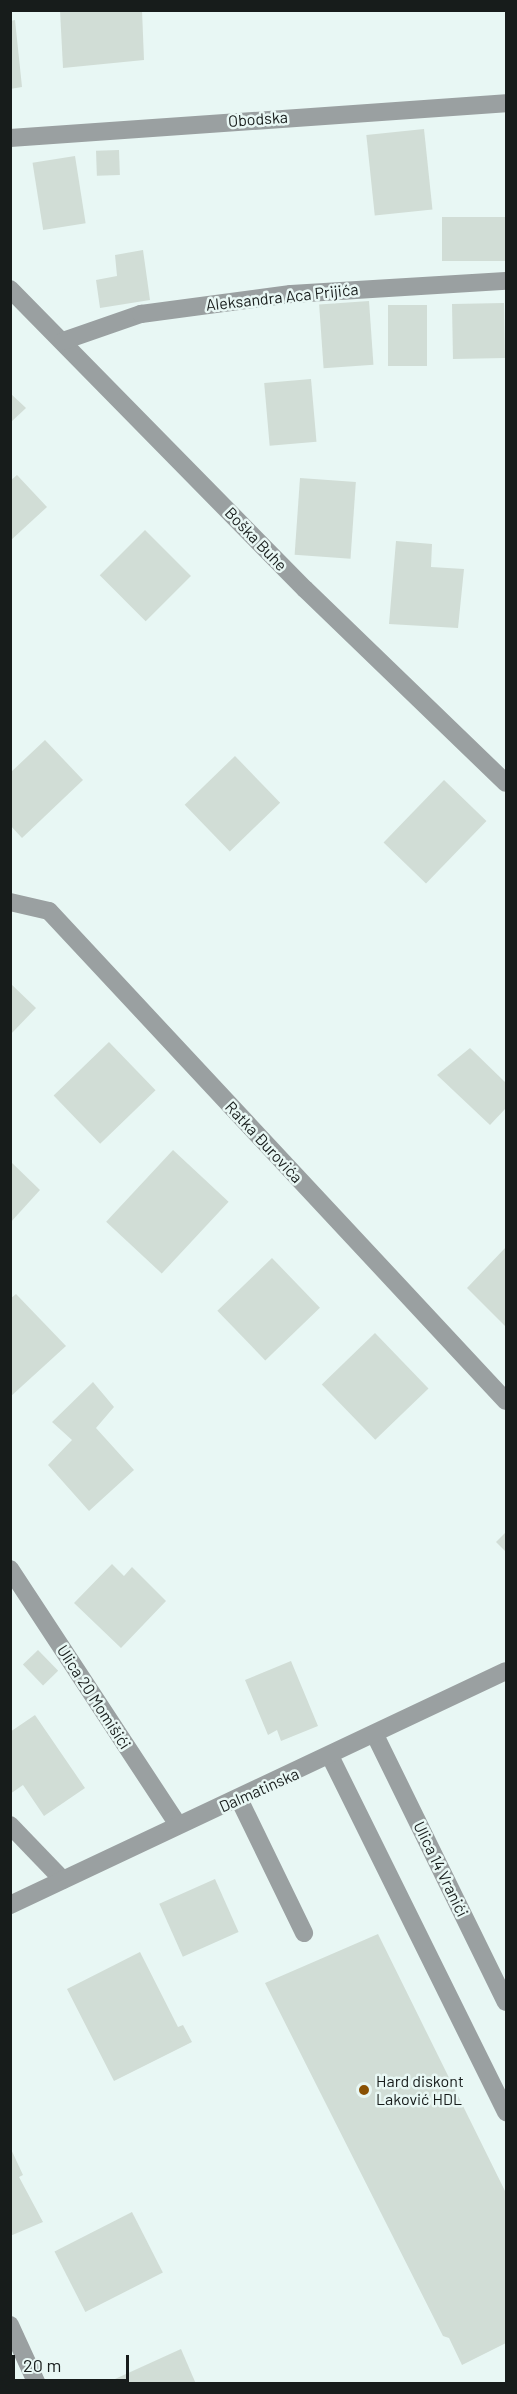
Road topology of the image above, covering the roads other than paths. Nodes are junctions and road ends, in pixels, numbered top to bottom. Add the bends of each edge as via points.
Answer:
1 (507, 103) edge
2 (10, 138) edge
3 (507, 281) edge
4 (10, 289) edge
5 (63, 341) junction
6 (507, 783) edge
7 (10, 902) edge
8 (507, 1401) edge
9 (10, 1569) edge
10 (507, 1671) edge
11 (375, 1736) junction
12 (332, 1758) junction
13 (239, 1799) junction
14 (10, 1825) edge
15 (178, 1825) junction
16 (63, 1880) junction
17 (10, 1905) edge
18 (304, 1933) dead end
19 (507, 2002) edge
20 (507, 2112) edge
21 (10, 2325) edge
22 (37, 2384) edge

1 - 2 street, Obodska
3 - 5 street, Aleksandra Aca Prijića via 291,294 164,311 98,326
4 - 5 street, Boška Buhe
5 - 6 street, Boška Buhe via 304,589
7 - 8 street, Ratka Đurovića via 49,911
9 - 15 street, Ulica 20 Momišići
10 - 11 street, Dalmatinska
11 - 12 street, Dalmatinska
11 - 19 street, Ulica 14 Vranići
12 - 13 street, Dalmatinska
12 - 20 street
13 - 15 street, Dalmatinska
13 - 18 street
14 - 16 street
15 - 16 street, Dalmatinska
16 - 17 street, Dalmatinska
21 - 22 street

